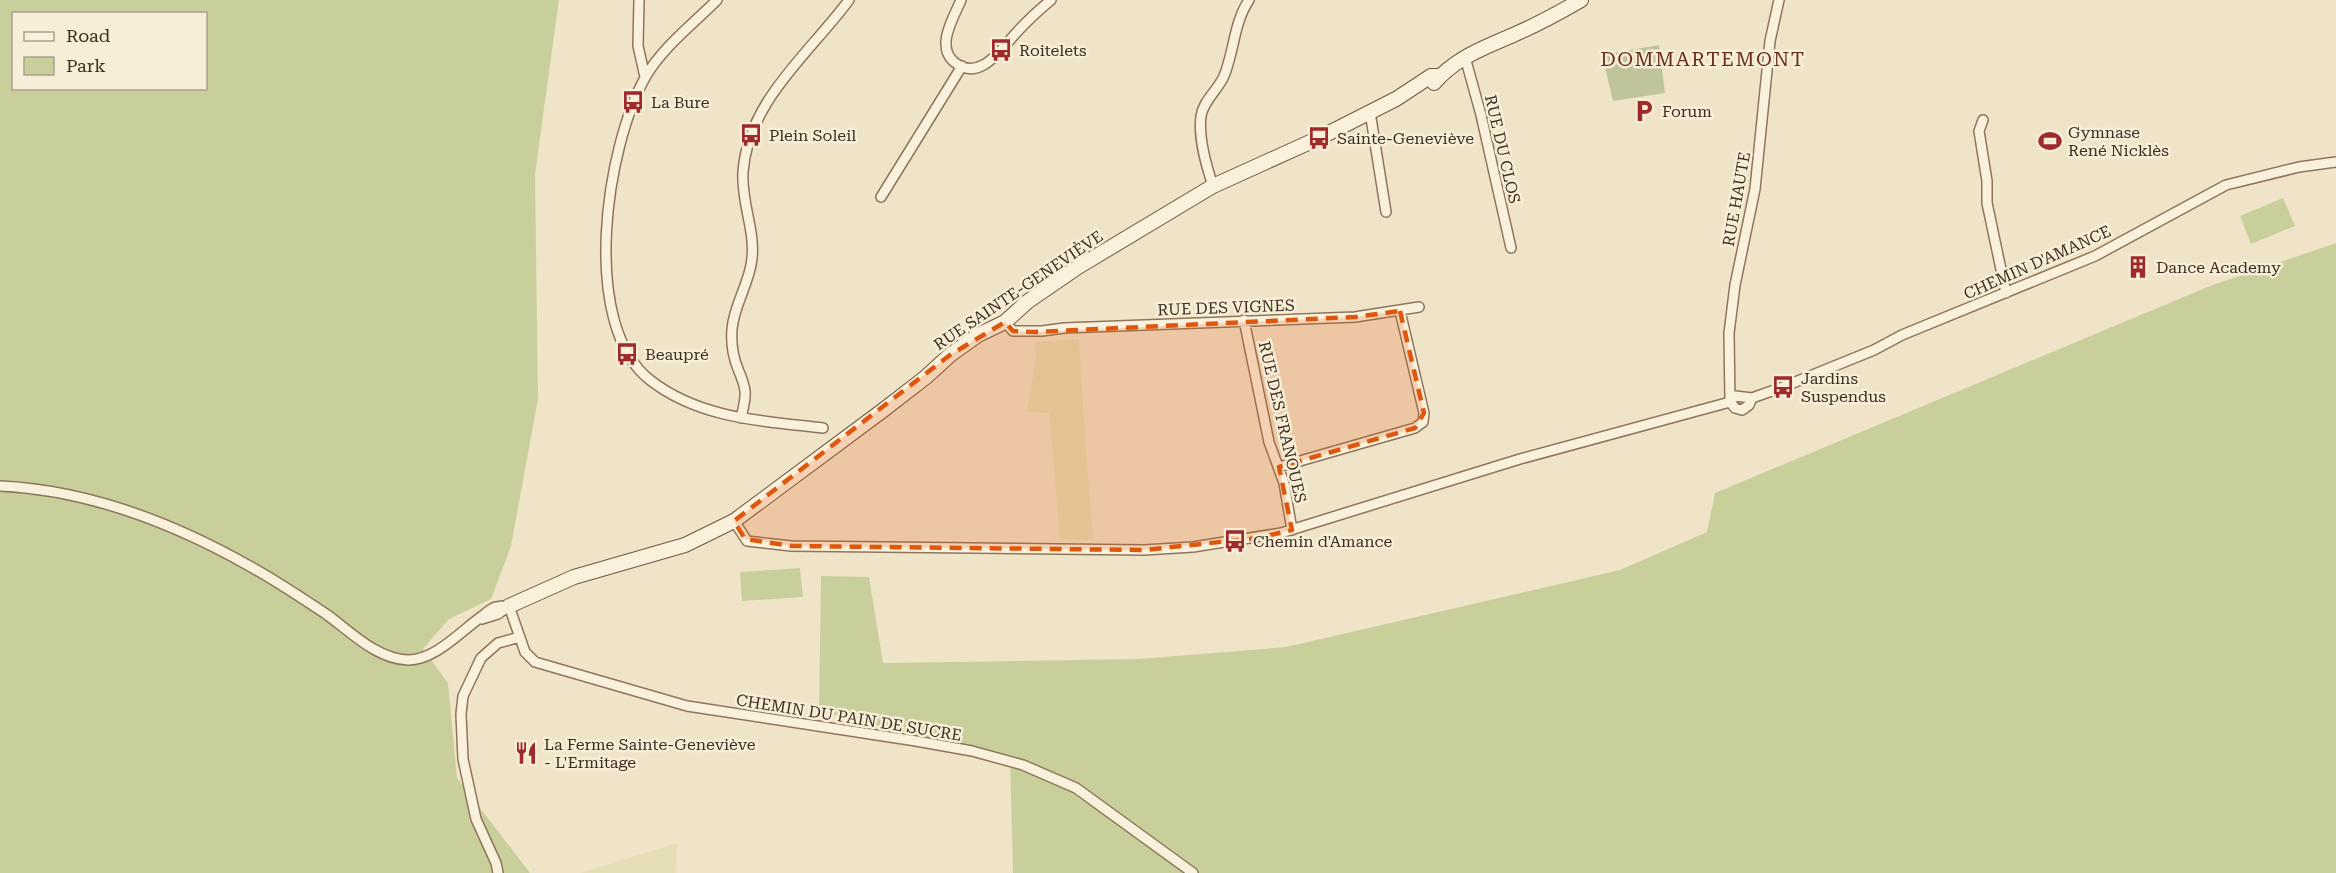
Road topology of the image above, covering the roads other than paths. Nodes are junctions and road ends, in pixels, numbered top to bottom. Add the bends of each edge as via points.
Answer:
1 (639, 0) edge
2 (717, 0) edge
3 (849, 0) edge
4 (961, 0) edge
5 (1051, 0) edge
6 (1249, 0) edge
7 (1581, 0) edge
8 (1779, 0) edge
9 (1465, 57) junction
10 (962, 66) junction
11 (645, 77) junction
12 (1370, 112) junction
13 (1983, 120) dead end
14 (2336, 162) edge
15 (1213, 186) junction
16 (881, 197) dead end
17 (1386, 212) dead end
18 (1511, 248) dead end
19 (2006, 293) junction
20 (1419, 307) dead end
21 (1400, 310) junction
22 (1009, 319) junction
23 (1244, 320) junction
24 (1752, 398) junction
25 (1730, 402) junction
26 (741, 418) junction
27 (823, 428) dead end
28 (1279, 467) junction
29 (0, 486) edge
30 (734, 520) junction
31 (1292, 530) junction
32 (509, 606) junction
33 (520, 637) junction
34 (498, 873) edge
35 (1193, 873) edge

1 - 11 street via 638,46
2 - 11 street
3 - 26 street via 776,87 753,127 745,155 743,200 752,235 752,259 732,329 733,350 746,393
4 - 10 street via 945,43 948,54
5 - 10 street via 989,62 981,67
6 - 15 street via 1224,75 1202,112 1201,129
7 - 9 street, RUE SAINTE-GENEVIÈVE
8 - 25 street, RUE HAUTE via 1770,41 1755,189 1728,333
9 - 12 street, RUE SAINTE-GENEVIÈVE via 1435,82
9 - 18 street, RUE DU CLOS
10 - 16 street
11 - 26 street via 625,126 612,183 606,244 611,312 627,354 649,379 702,408
12 - 15 street, RUE SAINTE-GENEVIÈVE
12 - 17 street
13 - 19 street via 1978,131 1987,203
14 - 19 street, CHEMIN D'AMANCE via 2226,185 2095,256
15 - 22 street, RUE SAINTE-GENEVIÈVE via 1078,267
19 - 24 street, CHEMIN D'AMANCE
20 - 21 street, RUE DES VIGNES
21 - 23 street, RUE DES VIGNES via 1355,317
21 - 28 street via 1424,413 1420,425
22 - 23 street, RUE DES VIGNES via 1034,332
22 - 30 street, RUE SAINTE-GENEVIÈVE via 950,355 882,411
23 - 28 street, RUE DES FRANOUES via 1269,442
24 - 25 street, CHEMIN D'AMANCE via 1735,396
24 - 25 street, CHEMIN D'AMANCE via 1742,410
25 - 31 street, CHEMIN D'AMANCE via 1520,459
26 - 27 street
28 - 31 street, RUE DES FRANOUES
29 - 32 street via 88,500 188,534 291,591 389,657 408,660 428,655 494,607
30 - 31 street, CHEMIN D'AMANCE via 751,542 790,546 1154,549 1235,542
30 - 32 street, RUE SAINTE-GENEVIÈVE via 685,545 574,577
32 - 33 street, CHEMIN DU PAIN DE SUCRE
33 - 34 street via 490,649 473,671 463,696 465,769 476,819
33 - 35 street, CHEMIN DU PAIN DE SUCRE via 527,655 535,662 669,702 926,742 1023,765 1076,788

